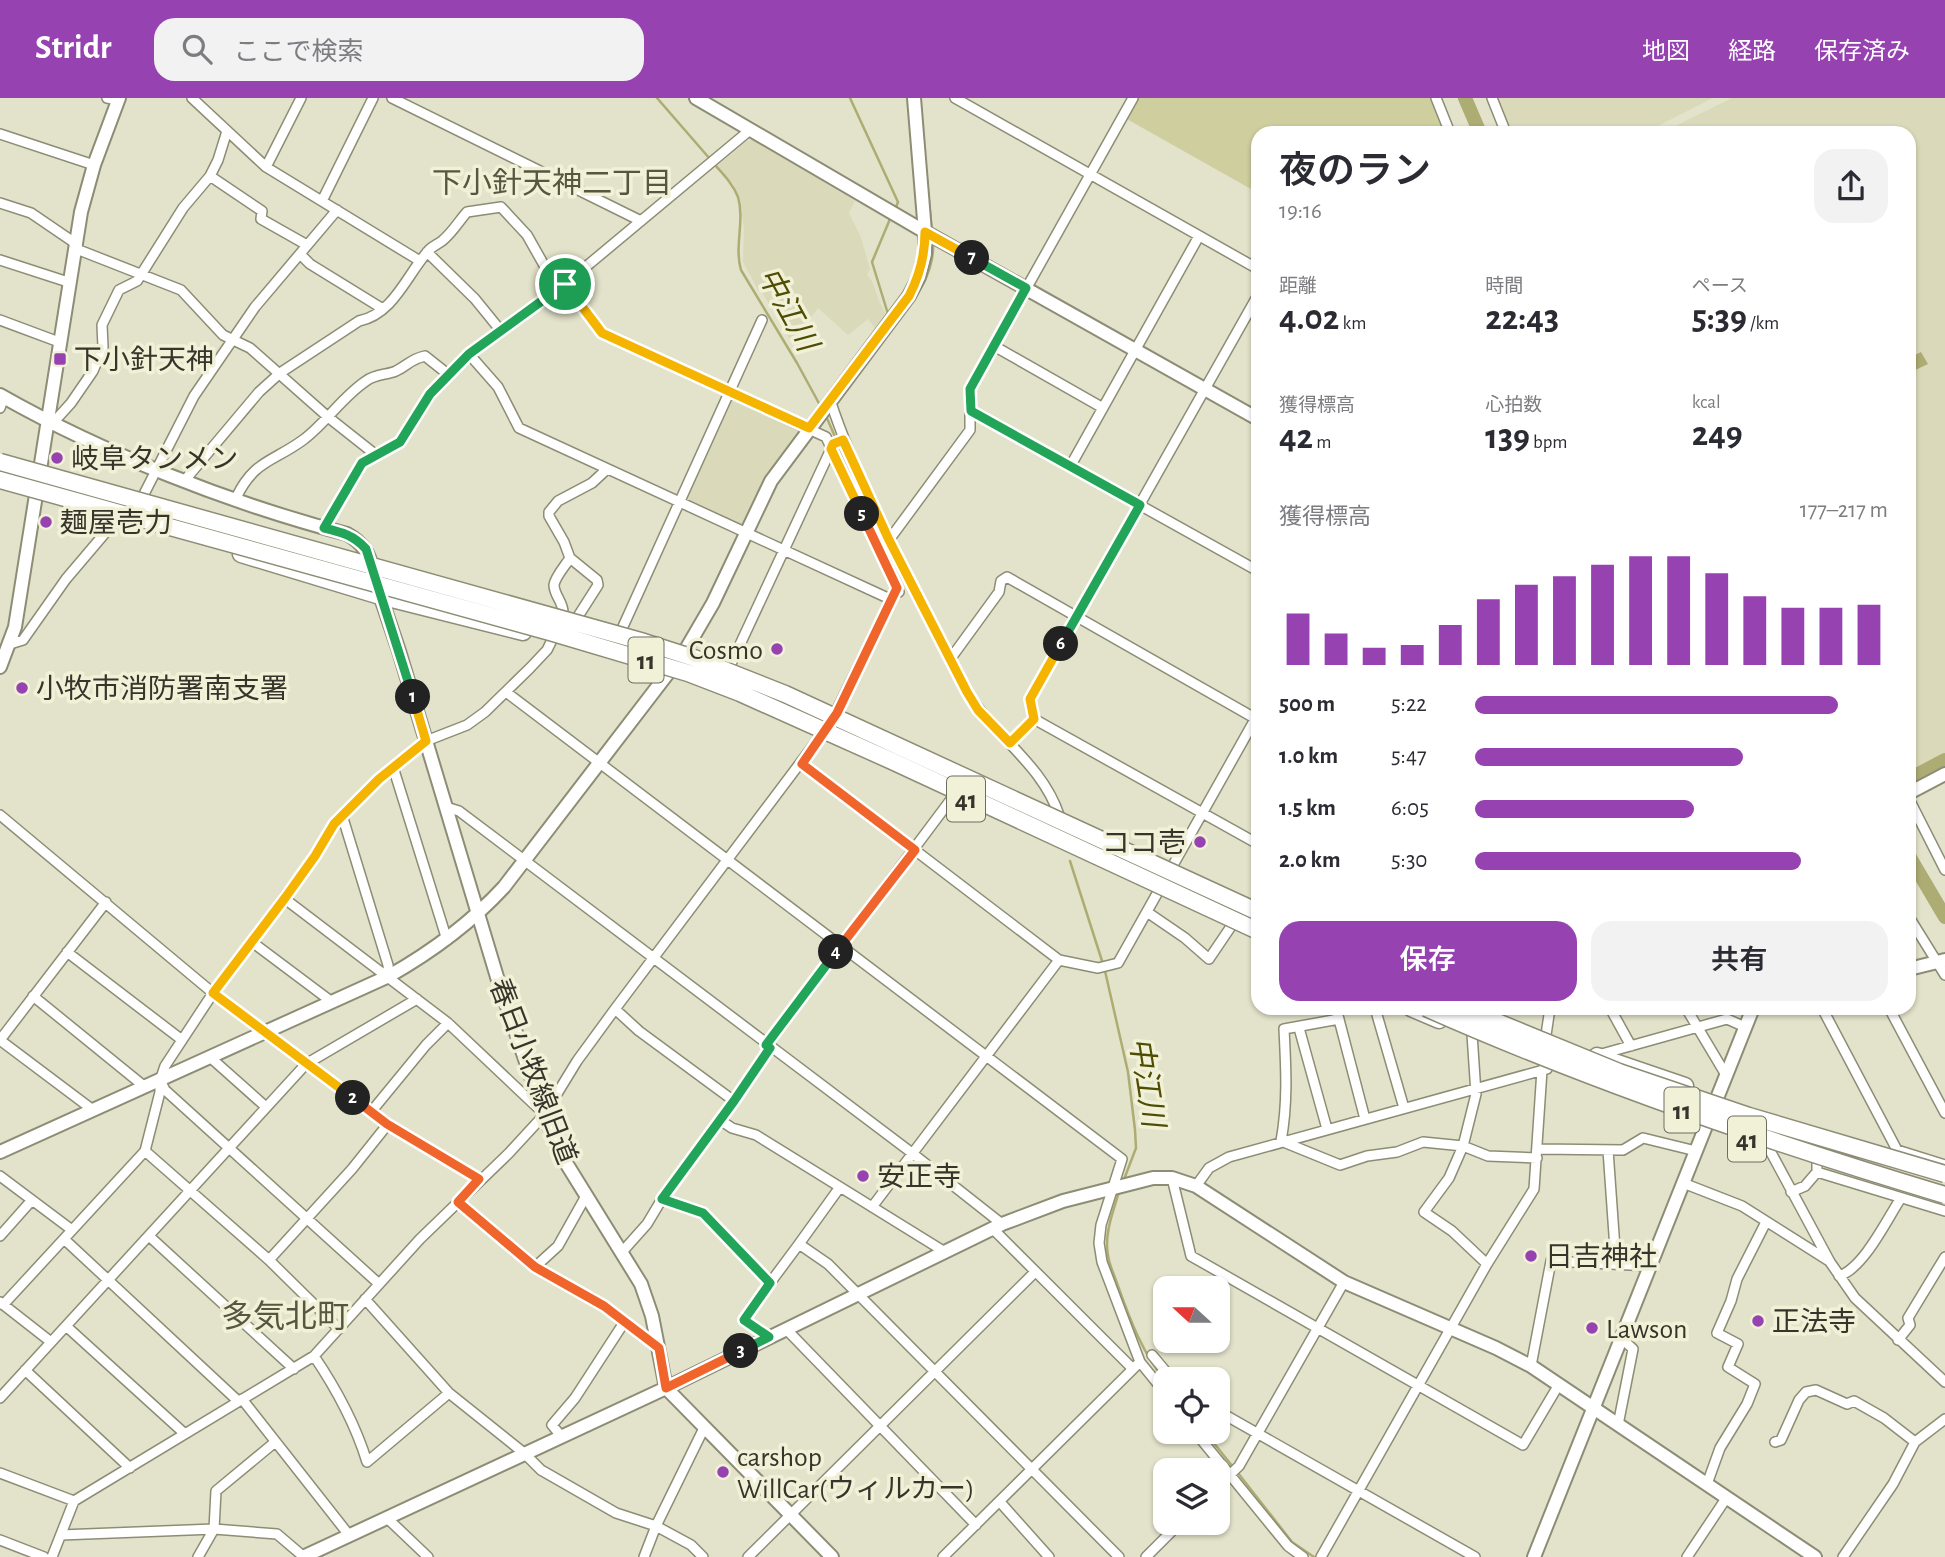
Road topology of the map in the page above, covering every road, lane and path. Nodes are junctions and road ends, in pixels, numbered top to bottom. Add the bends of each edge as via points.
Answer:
1 (192, 98) edge
2 (301, 98) edge
3 (373, 98) edge
4 (392, 98) edge
5 (696, 98) edge
6 (914, 98) edge
7 (956, 98) edge
8 (1133, 98) edge
9 (1436, 98) edge
10 (1492, 98) edge
11 (115, 99) edge
12 (1447, 126) edge
13 (1503, 126) edge
14 (750, 130) junction
15 (227, 131) junction
16 (0, 134) edge
17 (94, 165) junction
18 (266, 167) junction
19 (1090, 174) junction
20 (210, 176) junction
21 (322, 201) junction
22 (0, 203) edge
23 (337, 210) junction
24 (640, 221) junction
25 (930, 234) junction
26 (1199, 236) junction
27 (75, 243) junction
28 (307, 245) junction
29 (427, 252) junction
30 (300, 254) junction
31 (0, 260) edge
32 (420, 261) junction
33 (1251, 265) edge
34 (141, 274) junction
35 (68, 282) junction
36 (561, 287) junction
37 (1026, 288) junction
38 (1251, 308) edge
39 (383, 309) junction
40 (0, 320) edge
41 (762, 320) dead end
42 (501, 331) junction
43 (234, 339) junction
44 (59, 342) junction
45 (994, 346) junction
46 (1135, 351) junction
47 (469, 354) junction
48 (280, 373) junction
49 (449, 375) junction
50 (1205, 390) junction
51 (729, 393) junction
52 (1, 400) edge
53 (828, 402) junction
54 (1103, 408) junction
55 (971, 411) junction
56 (1251, 415) edge
57 (328, 417) junction
58 (813, 422) junction
59 (50, 423) junction
60 (836, 444) junction
61 (376, 455) junction
62 (0, 459) edge
63 (1071, 465) junction
64 (39, 468) junction
65 (158, 469) junction
66 (607, 469) junction
67 (0, 471) edge
68 (185, 480) junction
69 (0, 483) edge
70 (34, 496) junction
71 (142, 498) junction
72 (236, 498) junction
73 (678, 502) junction
74 (1140, 505) junction
75 (114, 518) junction
76 (324, 528) junction
77 (746, 533) junction
78 (889, 540) junction
79 (784, 550) junction
80 (570, 558) junction
81 (370, 559) junction
82 (1251, 567) edge
83 (415, 579) junction
84 (376, 590) junction
85 (890, 599) junction
86 (569, 616) junction
87 (1077, 617) junction
88 (621, 631) junction
89 (552, 640) junction
90 (10, 644) junction
91 (685, 651) junction
92 (951, 658) junction
93 (730, 666) junction
94 (0, 667) edge
95 (667, 673) junction
96 (506, 692) junction
97 (837, 713) junction
98 (1251, 715) edge
99 (1034, 719) junction
100 (1251, 728) edge
101 (822, 734) junction
102 (426, 741) junction
103 (1010, 743) junction
104 (892, 761) junction
105 (598, 763) junction
106 (802, 764) junction
107 (393, 767) junction
108 (1945, 774) edge
109 (1916, 789) edge
110 (955, 793) junction
111 (1030, 802) junction
112 (446, 807) junction
113 (1202, 812) junction
114 (1916, 813) edge
115 (342, 815) junction
116 (1059, 815) junction
117 (0, 816) edge
118 (1251, 840) edge
119 (915, 850) junction
120 (727, 861) junction
121 (525, 862) junction
122 (1171, 867) junction
123 (1945, 870) edge
124 (1157, 891) junction
125 (285, 898) junction
126 (106, 902) junction
127 (1251, 907) edge
128 (1251, 907) edge
129 (1147, 912) junction
130 (478, 914) junction
131 (1251, 919) edge
132 (1231, 925) junction
133 (1916, 926) edge
134 (1251, 928) edge
135 (1251, 935) edge
136 (447, 940) junction
137 (252, 942) junction
138 (841, 946) junction
139 (67, 952) junction
140 (653, 959) junction
141 (1059, 960) junction
142 (1941, 961) edge
143 (1916, 967) edge
144 (1945, 975) edge
145 (389, 976) junction
146 (213, 993) junction
147 (33, 996) junction
148 (417, 999) junction
149 (332, 1002) junction
150 (615, 1009) junction
151 (1338, 1015) edge
152 (1377, 1015) edge
153 (1427, 1015) edge
154 (1442, 1015) edge
155 (1450, 1015) edge
156 (1480, 1015) edge
157 (1496, 1015) edge
158 (1549, 1015) edge
159 (1614, 1015) edge
160 (1690, 1015) edge
161 (1750, 1015) edge
162 (1826, 1015) edge
163 (1893, 1015) edge
164 (1339, 1019) junction
165 (448, 1023) junction
166 (1697, 1027) junction
167 (1745, 1027) junction
168 (1299, 1028) junction
169 (265, 1033) junction
170 (1472, 1034) junction
171 (1546, 1035) junction
172 (0, 1040) edge
173 (182, 1040) junction
174 (768, 1046) junction
175 (1631, 1046) junction
176 (1503, 1047) junction
177 (1596, 1055) junction
178 (986, 1056) junction
179 (211, 1058) junction
180 (306, 1064) junction
181 (1547, 1069) junction
182 (1726, 1075) junction
183 (160, 1081) junction
184 (145, 1087) junction
185 (1476, 1089) junction
186 (1717, 1097) junction
187 (734, 1101) junction
188 (266, 1107) junction
189 (1404, 1108) junction
190 (93, 1110) junction
191 (371, 1112) junction
192 (1945, 1113) edge
193 (544, 1115) junction
194 (1365, 1119) junction
195 (720, 1120) junction
196 (387, 1124) junction
197 (1706, 1125) junction
198 (1327, 1129) junction
199 (1283, 1141) junction
200 (1767, 1145) junction
201 (1463, 1146) junction
202 (229, 1148) junction
203 (1608, 1150) junction
204 (145, 1151) junction
205 (1696, 1151) junction
206 (0, 1152) edge
207 (1896, 1152) junction
208 (912, 1153) junction
209 (1537, 1154) junction
210 (1945, 1165) edge
211 (1817, 1167) junction
212 (1945, 1172) edge
213 (0, 1176) edge
214 (1172, 1178) junction
215 (479, 1179) junction
216 (1683, 1183) junction
217 (1196, 1186) junction
218 (840, 1187) junction
219 (1112, 1187) junction
220 (189, 1191) junction
221 (1791, 1192) junction
222 (1945, 1195) edge
223 (586, 1196) junction
224 (1901, 1198) junction
225 (662, 1199) junction
226 (32, 1200) junction
227 (1945, 1200) edge
228 (458, 1202) junction
229 (872, 1207) junction
230 (1945, 1211) edge
231 (308, 1219) junction
232 (1766, 1222) junction
233 (998, 1226) junction
234 (72, 1230) junction
235 (0, 1236) edge
236 (149, 1236) junction
237 (64, 1239) junction
238 (799, 1244) junction
239 (622, 1251) junction
240 (945, 1252) junction
241 (1945, 1258) edge
242 (269, 1260) junction
243 (1830, 1262) junction
244 (1616, 1263) junction
245 (1488, 1264) junction
246 (1650, 1266) junction
247 (535, 1267) junction
248 (1035, 1272) junction
249 (1839, 1276) junction
250 (108, 1280) junction
251 (1344, 1282) junction
252 (378, 1283) junction
253 (770, 1283) junction
254 (857, 1294) junction
255 (365, 1299) junction
256 (1, 1304) edge
257 (625, 1321) junction
258 (66, 1326) junction
259 (339, 1328) junction
260 (1317, 1328) junction
261 (786, 1329) junction
262 (1450, 1329) junction
263 (769, 1337) junction
264 (1620, 1338) junction
265 (1898, 1340) junction
266 (51, 1342) junction
267 (659, 1348) junction
268 (1152, 1355) dead end
269 (314, 1356) junction
270 (1136, 1366) junction
271 (1531, 1366) junction
272 (1162, 1367) edge
273 (294, 1369) junction
274 (26, 1370) junction
275 (935, 1371) junction
276 (1153, 1382) edge
277 (1945, 1382) edge
278 (1418, 1386) junction
279 (1558, 1386) junction
280 (666, 1388) junction
281 (449, 1393) junction
282 (0, 1398) edge
283 (240, 1400) junction
284 (1593, 1408) junction
285 (1230, 1418) edge
286 (1945, 1419) edge
287 (1618, 1425) junction
288 (879, 1426) junction
289 (704, 1428) junction
290 (1257, 1433) junction
291 (185, 1434) junction
292 (561, 1436) junction
293 (1775, 1442) dead end
294 (1915, 1442) junction
295 (274, 1443) junction
296 (1204, 1444) edge
297 (524, 1453) junction
298 (1216, 1458) edge
299 (130, 1468) junction
300 (1032, 1471) junction
301 (0, 1473) edge
302 (1230, 1474) edge
303 (1230, 1476) edge
304 (1707, 1484) junction
305 (1358, 1491) junction
306 (1727, 1497) junction
307 (74, 1501) junction
308 (1000, 1502) junction
309 (790, 1515) junction
310 (387, 1518) junction
311 (976, 1525) junction
312 (656, 1526) junction
313 (214, 1529) junction
314 (61, 1535) junction
315 (349, 1535) junction
316 (1168, 1535) edge
317 (0, 1540) edge
318 (1323, 1554) edge
319 (44, 1557) edge
320 (51, 1557) edge
321 (198, 1557) edge
322 (303, 1557) edge
323 (428, 1557) edge
324 (644, 1557) edge
325 (703, 1557) edge
326 (748, 1557) edge
327 (832, 1557) edge
328 (943, 1557) edge
329 (1049, 1557) edge
330 (1119, 1557) edge
331 (1146, 1557) edge
332 (1303, 1557) edge
333 (1475, 1557) edge
334 (1534, 1557) edge
335 (1688, 1557) edge
336 (1815, 1557) edge
337 (1843, 1557) edge

1 - 15 street
2 - 18 street
3 - 21 street
4 - 24 street
5 - 14 street
6 - 25 street
7 - 19 street
8 - 19 street
9 - 12 street
10 - 13 street
11 - 17 street
14 - 24 street
14 - 25 street
15 - 18 street
15 - 20 street
16 - 17 street
17 - 27 street
18 - 21 street
19 - 26 street
19 - 37 street
20 - 28 street via 262,211 261,219
20 - 34 street via 183,208
21 - 23 street
22 - 27 street via 31,213
23 - 28 street
23 - 32 street
24 - 36 street
25 - 37 street
25 - 53 street via 919,278 909,296
26 - 33 street
26 - 46 street
27 - 34 street via 79,250
27 - 35 street
28 - 30 street
29 - 32 street
29 - 36 street via 467,212 501,207 527,235
29 - 42 street
30 - 39 street
30 - 43 street
31 - 35 street
32 - 39 street
34 - 43 street via 181,290 223,335
34 - 59 street via 119,290 102,325 103,347 93,371
35 - 44 street
36 - 42 street
36 - 51 street via 602,333
37 - 45 street
37 - 46 street
38 - 50 street
39 - 48 street
40 - 44 street
41 - 51 street
42 - 47 street
43 - 48 street
43 - 65 street via 182,416
44 - 59 street
45 - 54 street
45 - 55 street via 970,389
46 - 50 street
46 - 54 street
47 - 49 street
47 - 66 street via 498,387 519,428
48 - 57 street
48 - 68 street
49 - 57 street via 425,356 411,359 396,371 366,381
49 - 61 street via 430,394 400,442
50 - 56 street
50 - 74 street
51 - 58 street
51 - 73 street
52 - 59 street
53 - 58 street
53 - 60 street
54 - 63 street
55 - 63 street
55 - 78 street via 970,430
57 - 61 street
57 - 72 street via 303,440 252,472
58 - 60 street
58 - 77 street via 771,481
59 - 64 street
59 - 65 street
60 - 78 street
60 - 79 street
60 - 85 street via 899,591
61 - 76 street via 362,463
62 - 64 highway, 41
62 - 83 highway, 11, bridge
63 - 74 street
64 - 70 street
64 - 71 highway, 41
65 - 68 street
65 - 71 street
66 - 73 street
66 - 80 street via 549,512
67 - 84 highway, bridge via 366,575
68 - 72 street
69 - 70 highway, 41
69 - 84 highway, 11, bridge
70 - 75 highway, 41
70 - 90 street
71 - 81 highway, 41
72 - 76 street
73 - 77 street
73 - 88 street
74 - 82 street
74 - 87 street
75 - 84 highway, 41
75 - 90 street via 23,640
76 - 81 street via 358,540
77 - 79 street
77 - 91 street
78 - 92 street
79 - 85 street
79 - 93 street
80 - 86 street via 554,583
80 - 86 street via 598,585
81 - 84 street, 春日小牧線旧道
81 - 86 highway, 41
83 - 111 highway via 425,588 682,662 878,744 896,743
83 - 127 highway, 11, bridge via 644,642 746,678
84 - 89 highway, 41
84 - 102 street, 春日小牧線旧道
84 - 104 highway, 11, bridge via 688,673
85 - 97 street
86 - 88 highway, 41
87 - 92 street via 1007,577
87 - 98 street
87 - 99 street via 1030,699
88 - 91 highway, 41
89 - 95 highway, 41
89 - 96 street
90 - 94 street
91 - 93 highway, 41
91 - 95 street
92 - 103 street via 978,710
93 - 97 highway, 41
95 - 101 highway, 41
95 - 105 street
96 - 102 street via 467,725
96 - 105 street
97 - 101 street
97 - 111 highway, 41
99 - 103 street
99 - 113 street
100 - 113 street
101 - 106 street
101 - 110 highway, 41
102 - 107 street
102 - 112 street, 春日小牧線旧道
103 - 116 street via 1036,771
104 - 131 highway via 905,760
104 - 134 highway, 11, bridge
105 - 120 street
105 - 121 street
106 - 119 street
106 - 120 street
107 - 115 street
107 - 136 street
108 - 109 street
110 - 119 street
110 - 124 highway, 41
111 - 116 highway, 41
112 - 121 street via 458,811
112 - 130 street, 春日小牧線旧道
113 - 118 street
113 - 122 street
114 - 123 street
115 - 125 street
115 - 145 street
116 - 122 highway, 41
117 - 126 street
119 - 138 street
119 - 141 street
120 - 138 street
120 - 140 street
121 - 130 street
121 - 140 street
122 - 124 street
122 - 128 highway, 41
124 - 129 street
124 - 132 highway, 41
125 - 137 street
125 - 145 street
126 - 139 street
126 - 146 street
129 - 132 street via 1209,958
129 - 141 street via 1118,963 1102,967
130 - 136 street
130 - 193 street, 春日小牧線旧道
132 - 135 highway, 41
133 - 142 street
136 - 145 street
137 - 146 street
137 - 149 street
138 - 174 street
138 - 178 street
139 - 147 street
139 - 173 street
140 - 150 street
140 - 174 street
141 - 178 street
142 - 143 street
142 - 144 street
145 - 148 street
145 - 149 street
146 - 169 street
146 - 173 street
147 - 172 street
147 - 184 street
148 - 165 street
148 - 180 street
149 - 169 street
150 - 187 street
150 - 193 street
151 - 164 street
152 - 189 street
153 - 170 highway, 41
154 - 222 highway, 11, bridge via 1600,1081 1742,1132
155 - 176 highway via 1458,1025
156 - 212 highway, 11, bridge via 1619,1072 1749,1116
157 - 171 highway, 41
158 - 171 street
159 - 175 street
160 - 166 street
161 - 167 street
162 - 207 street
163 - 192 street
164 - 168 street
164 - 194 street
165 - 191 street
165 - 193 street
166 - 167 street via 1727,1019
166 - 175 street
166 - 182 street
167 - 182 street
168 - 198 street
168 - 199 street via 1284,1029 1287,1088
169 - 179 street
169 - 180 street
170 - 176 highway, 41
170 - 185 street
171 - 177 highway, 41
172 - 190 street
173 - 183 street
174 - 187 street
174 - 208 street
175 - 177 street
176 - 181 highway, 41
177 - 186 highway, 41
178 - 208 street
178 - 219 street via 1122,1159
179 - 183 street
179 - 188 street
180 - 188 street
180 - 191 street
181 - 185 street
181 - 197 highway, 41
181 - 209 street
182 - 186 street
183 - 184 street
183 - 202 street
183 - 204 street
184 - 190 street
185 - 189 street
185 - 201 street
186 - 197 street
186 - 207 highway, 41
187 - 195 street
188 - 202 street
189 - 194 street
190 - 206 street
191 - 196 street
193 - 215 street
193 - 223 street, 春日小牧線旧道
194 - 198 street
195 - 218 street via 756,1135
195 - 225 street
196 - 215 street
196 - 231 street
197 - 200 highway, 41
197 - 205 street
198 - 199 street
199 - 201 street via 1340,1165 1423,1142
199 - 217 street via 1219,1161
200 - 211 highway, 41
200 - 221 street
201 - 209 street via 1488,1156
201 - 245 street via 1449,1178 1424,1212
202 - 220 street
202 - 231 street
203 - 205 street via 1623,1150 1643,1138
203 - 209 street
203 - 244 street
204 - 220 street
204 - 234 street
205 - 216 street
207 - 210 street
207 - 212 highway, 41
208 - 229 street
208 - 233 street
209 - 245 street via 1530,1198
211 - 221 street via 1805,1185
211 - 224 street
211 - 227 highway, 41
213 - 226 street
214 - 217 street
214 - 219 street
214 - 260 street via 1191,1256
215 - 228 street
216 - 232 street via 1742,1206
216 - 246 street
217 - 251 street
218 - 229 street
218 - 238 street
219 - 233 street
219 - 270 street via 1099,1243
220 - 236 street
220 - 242 street
221 - 243 street
223 - 239 street, 春日小牧線旧道
223 - 247 street via 558,1245
224 - 230 street
224 - 249 street via 1864,1257
225 - 239 street
225 - 253 street via 703,1213
226 - 234 street
226 - 235 street
228 - 247 street
228 - 252 street
229 - 240 street
231 - 242 street
231 - 252 street
232 - 243 street
232 - 304 street via 1737,1279 1717,1333 1738,1344 1728,1367 1755,1384 1720,1448
233 - 240 street
233 - 248 street
234 - 237 street
236 - 250 street
236 - 273 street
237 - 250 street
237 - 256 street
238 - 253 street
238 - 254 street via 828,1264
239 - 267 street, 春日小牧線旧道 via 641,1284
240 - 254 street
241 - 265 street
242 - 259 street
243 - 249 street
244 - 246 street
244 - 271 street via 1552,1261
245 - 262 street
246 - 264 street
247 - 257 street
248 - 270 street
248 - 275 street
249 - 265 street
250 - 258 street
250 - 283 street
251 - 260 street
251 - 262 street
252 - 255 street
253 - 263 street via 744,1320
254 - 261 street
254 - 275 street
255 - 259 street
255 - 281 street
256 - 266 street
257 - 267 street
257 - 292 street via 552,1425
258 - 266 street
258 - 291 street
259 - 269 street
260 - 278 street
260 - 290 street
261 - 263 street
261 - 288 street
262 - 271 street
262 - 278 street
263 - 280 street
264 - 284 street
264 - 287 street via 1633,1349
265 - 277 street
266 - 274 street
267 - 280 street, 春日小牧線旧道
268 - 272 street
269 - 273 street
269 - 281 street via 338,1391 366,1462
270 - 276 street
270 - 300 street
271 - 279 street
273 - 283 street
274 - 282 street
274 - 299 street
275 - 288 street
275 - 300 street
278 - 279 street via 1522,1445
278 - 305 street
279 - 284 street
280 - 289 street
280 - 292 street
281 - 297 street
283 - 291 street
283 - 295 street
284 - 287 street
284 - 334 street
285 - 290 street
286 - 294 street
287 - 304 street
288 - 309 street
288 - 311 street
289 - 309 street
289 - 312 street
290 - 302 street
290 - 305 street
291 - 299 street
292 - 297 street
293 - 294 street via 1781,1440 1799,1400 1816,1390 1847,1404 1854,1401 1866,1406
294 - 337 street via 1893,1484
295 - 313 street via 216,1491
295 - 315 street
296 - 298 street
297 - 310 street
297 - 312 street via 541,1470 616,1513
299 - 307 street
300 - 308 street
300 - 330 street
301 - 307 street
303 - 332 street via 1288,1546
304 - 306 street
305 - 318 street
305 - 333 street
306 - 335 street
306 - 336 street
307 - 314 street
308 - 311 street
308 - 329 street
309 - 326 street
309 - 327 street
310 - 315 street
310 - 323 street
311 - 328 street
312 - 324 street
312 - 325 street
313 - 314 street
313 - 321 street
313 - 322 street via 277,1534
314 - 320 street
315 - 322 street
316 - 331 street
317 - 319 street

